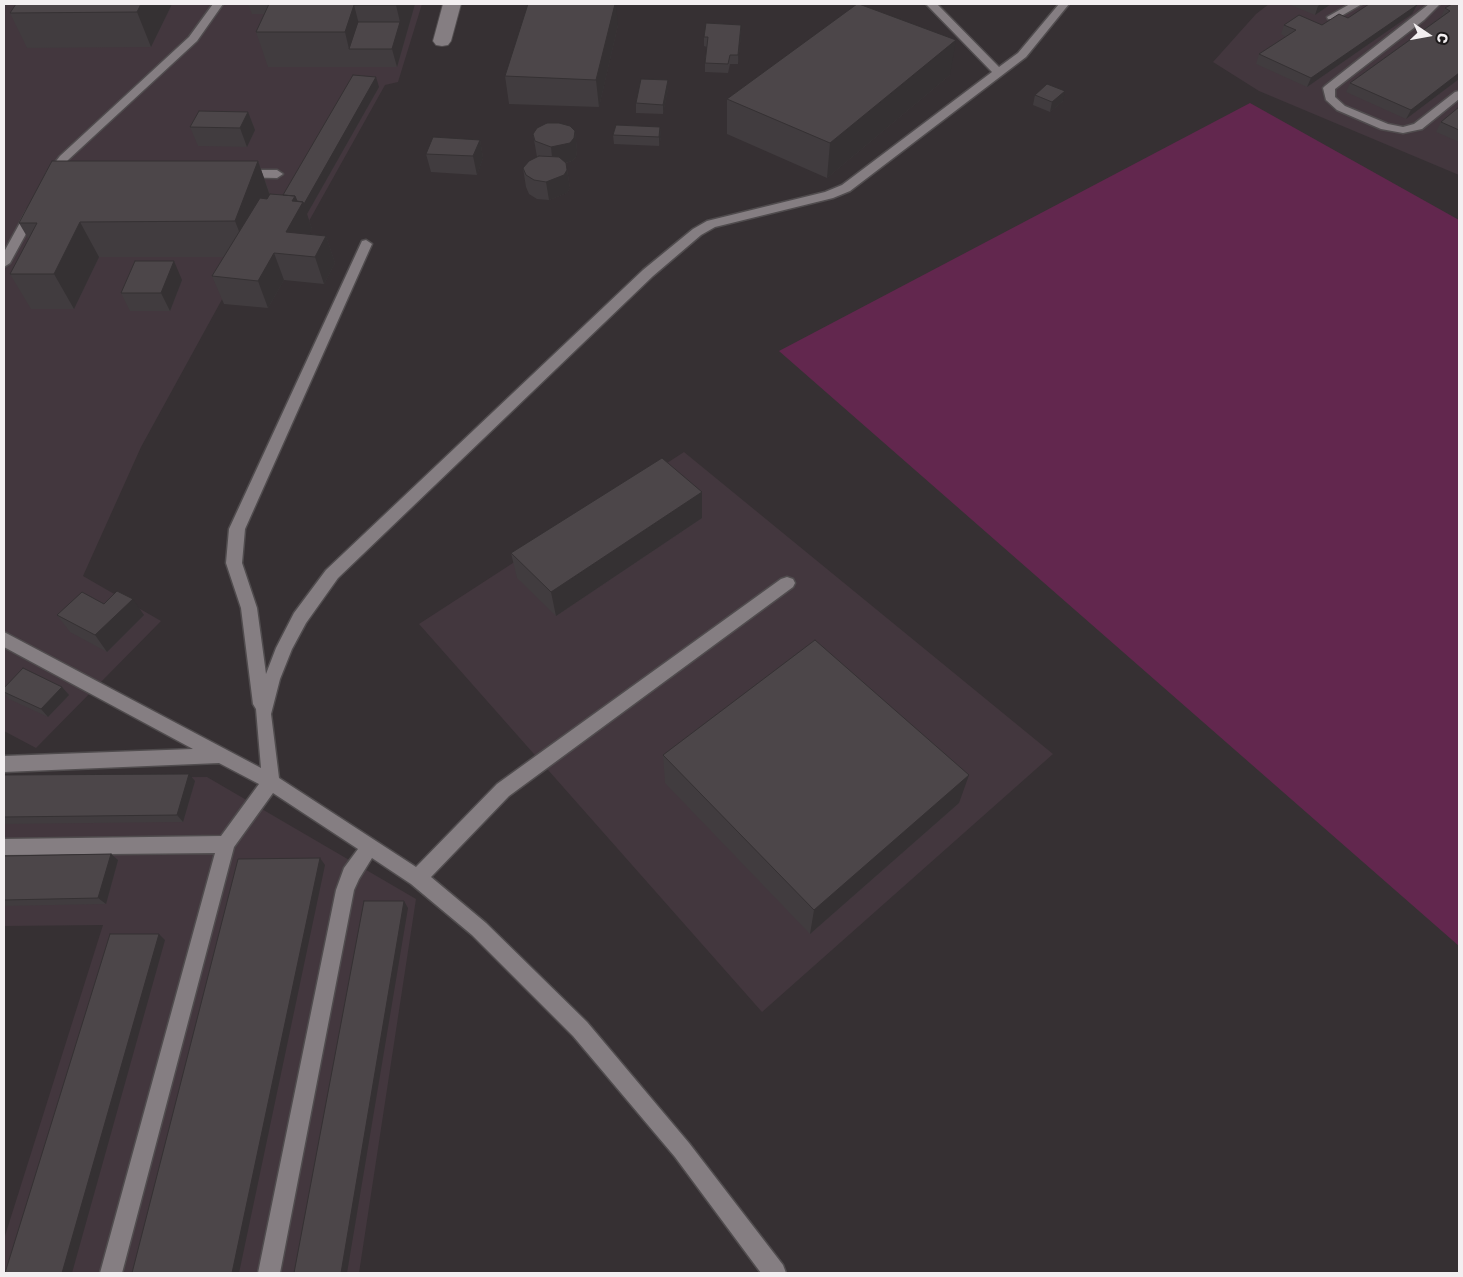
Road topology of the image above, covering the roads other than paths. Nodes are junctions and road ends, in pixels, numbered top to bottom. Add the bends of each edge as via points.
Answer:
1 (218, 4) edge
2 (452, 4) edge
3 (931, 4) edge
4 (1064, 4) edge
5 (1356, 4) edge
6 (1435, 4) edge
7 (1332, 17) edge
8 (442, 41) dead end
9 (999, 74) junction
10 (1459, 94) edge
11 (72, 174) edge
12 (228, 174) edge
13 (277, 174) dead end
14 (40, 198) edge
15 (366, 244) dead end
16 (4, 263) edge
17 (787, 583) dead end
18 (4, 639) edge
19 (263, 714) junction
20 (223, 755) junction
21 (4, 764) edge
22 (271, 782) junction
23 (226, 844) junction
24 (370, 846) junction
25 (4, 847) edge
26 (418, 878) junction
27 (111, 1273) edge
28 (268, 1273) edge
29 (775, 1273) edge

1 - 11 lane via 193,39 73,149 51,178
2 - 8 street
3 - 9 lane
4 - 9 lane via 1037,40
5 - 7 lane
6 - 10 lane via 1328,88 1330,98 1341,108 1385,127 1403,130 1418,127
9 - 19 lane via 846,188 712,224 697,232 648,273 332,574 300,618 284,648
12 - 13 lane
14 - 16 lane
15 - 19 lane via 237,529 234,563 249,608
17 - 26 lane via 504,790
18 - 20 lane
19 - 22 lane
20 - 21 lane
20 - 22 lane
22 - 23 lane
22 - 24 lane
23 - 25 lane
23 - 27 lane
24 - 26 lane
24 - 28 lane via 351,874 345,890
26 - 29 lane via 479,929 580,1029 682,1150

